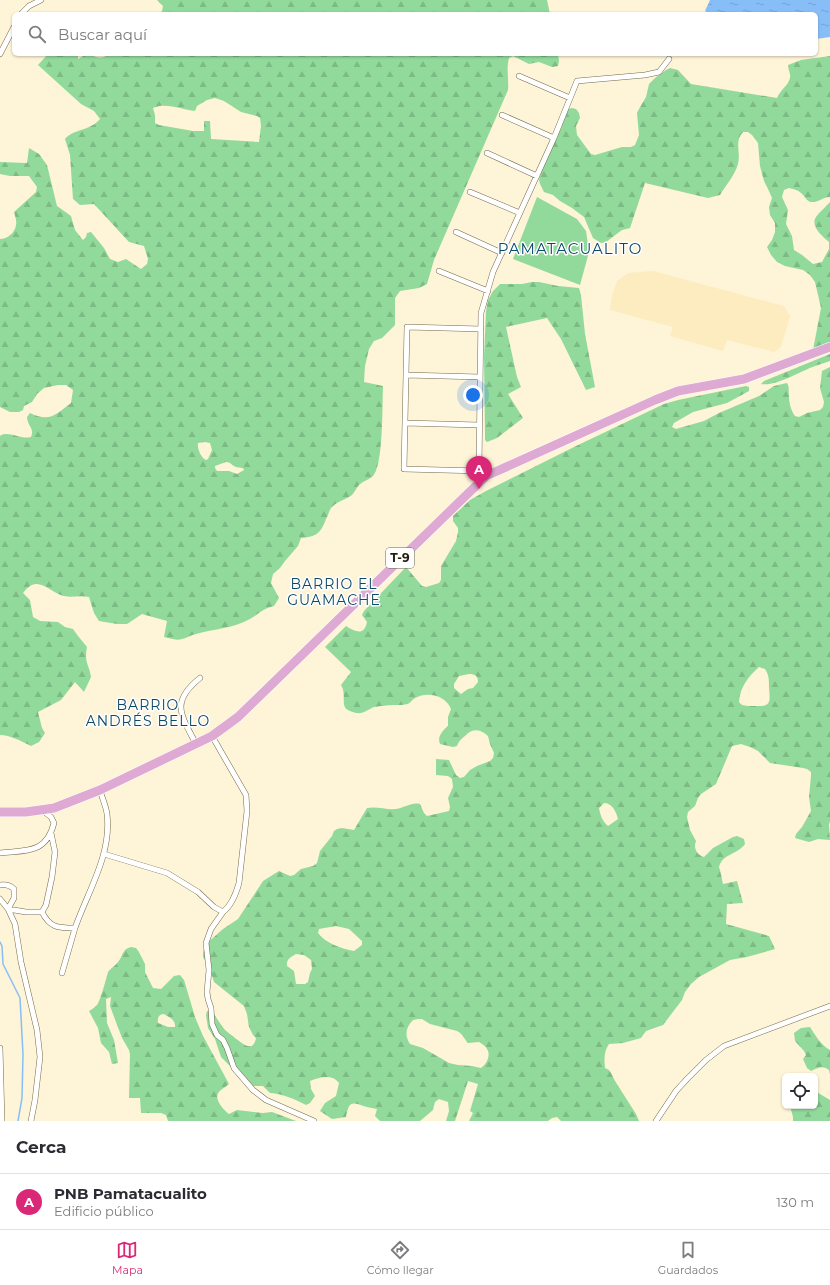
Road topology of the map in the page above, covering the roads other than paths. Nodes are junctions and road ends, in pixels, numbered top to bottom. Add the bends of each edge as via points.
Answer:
1 (41, 0) edge
2 (23, 12) edge
3 (12, 31) edge
4 (0, 54) edge
5 (669, 59) dead end
6 (519, 76) dead end
7 (570, 98) junction
8 (502, 115) dead end
9 (554, 138) junction
10 (487, 153) dead end
11 (537, 176) junction
12 (470, 192) dead end
13 (520, 213) junction
14 (456, 232) dead end
15 (502, 252) junction
16 (439, 271) dead end
17 (488, 291) junction
18 (481, 329) junction
19 (830, 347) edge
20 (406, 375) junction
21 (480, 377) junction
22 (405, 422) junction
23 (479, 425) junction
24 (483, 473) junction
25 (200, 678) dead end
26 (212, 736) junction
27 (196, 744) junction
28 (100, 790) junction
29 (41, 810) junction
30 (0, 812) edge
31 (51, 833) junction
32 (0, 853) edge
33 (104, 854) junction
34 (0, 885) edge
35 (0, 899) edge
36 (8, 909) junction
37 (42, 912) junction
38 (222, 912) junction
39 (75, 928) junction
40 (62, 973) dead end
41 (830, 1006) edge
42 (0, 1048) edge
43 (2, 1121) edge
44 (31, 1121) edge
45 (314, 1121) edge
46 (656, 1121) edge

1 - 2 street
3 - 4 street
5 - 7 street via 659,72 577,81
6 - 7 street
7 - 9 street
8 - 9 street
9 - 11 street
10 - 11 street
11 - 13 street
12 - 13 street
13 - 15 street
14 - 15 street
15 - 17 street
16 - 17 street
17 - 18 street via 481,313
18 - 20 street via 407,327
18 - 21 street
19 - 24 highway, T-9 via 744,379 678,391
20 - 21 street
20 - 22 street
21 - 23 street
22 - 23 street
22 - 24 street via 404,469
23 - 24 street via 479,468
24 - 26 highway, T-9 via 238,717
25 - 27 street via 189,687 182,699 180,710
26 - 27 highway, T-9
26 - 38 street via 246,795 247,811 239,883 228,908
27 - 28 highway, T-9
28 - 29 highway, T-9 via 54,808
28 - 33 street via 107,813
29 - 30 highway, T-9
29 - 31 street via 51,817 54,823
31 - 32 street via 40,846 30,850
31 - 37 street via 55,852 46,905
33 - 38 street via 167,873 198,892
33 - 39 street
34 - 36 street via 11,886 14,889 14,898
35 - 36 street
36 - 37 street
36 - 44 street via 15,924 37,1030 40,1057
37 - 39 street via 52,925
38 - 45 street via 206,943 209,970 207,992 212,1024 227,1048 234,1068 253,1090 266,1100
39 - 40 street
41 - 46 street via 724,1046 687,1079
42 - 43 street

